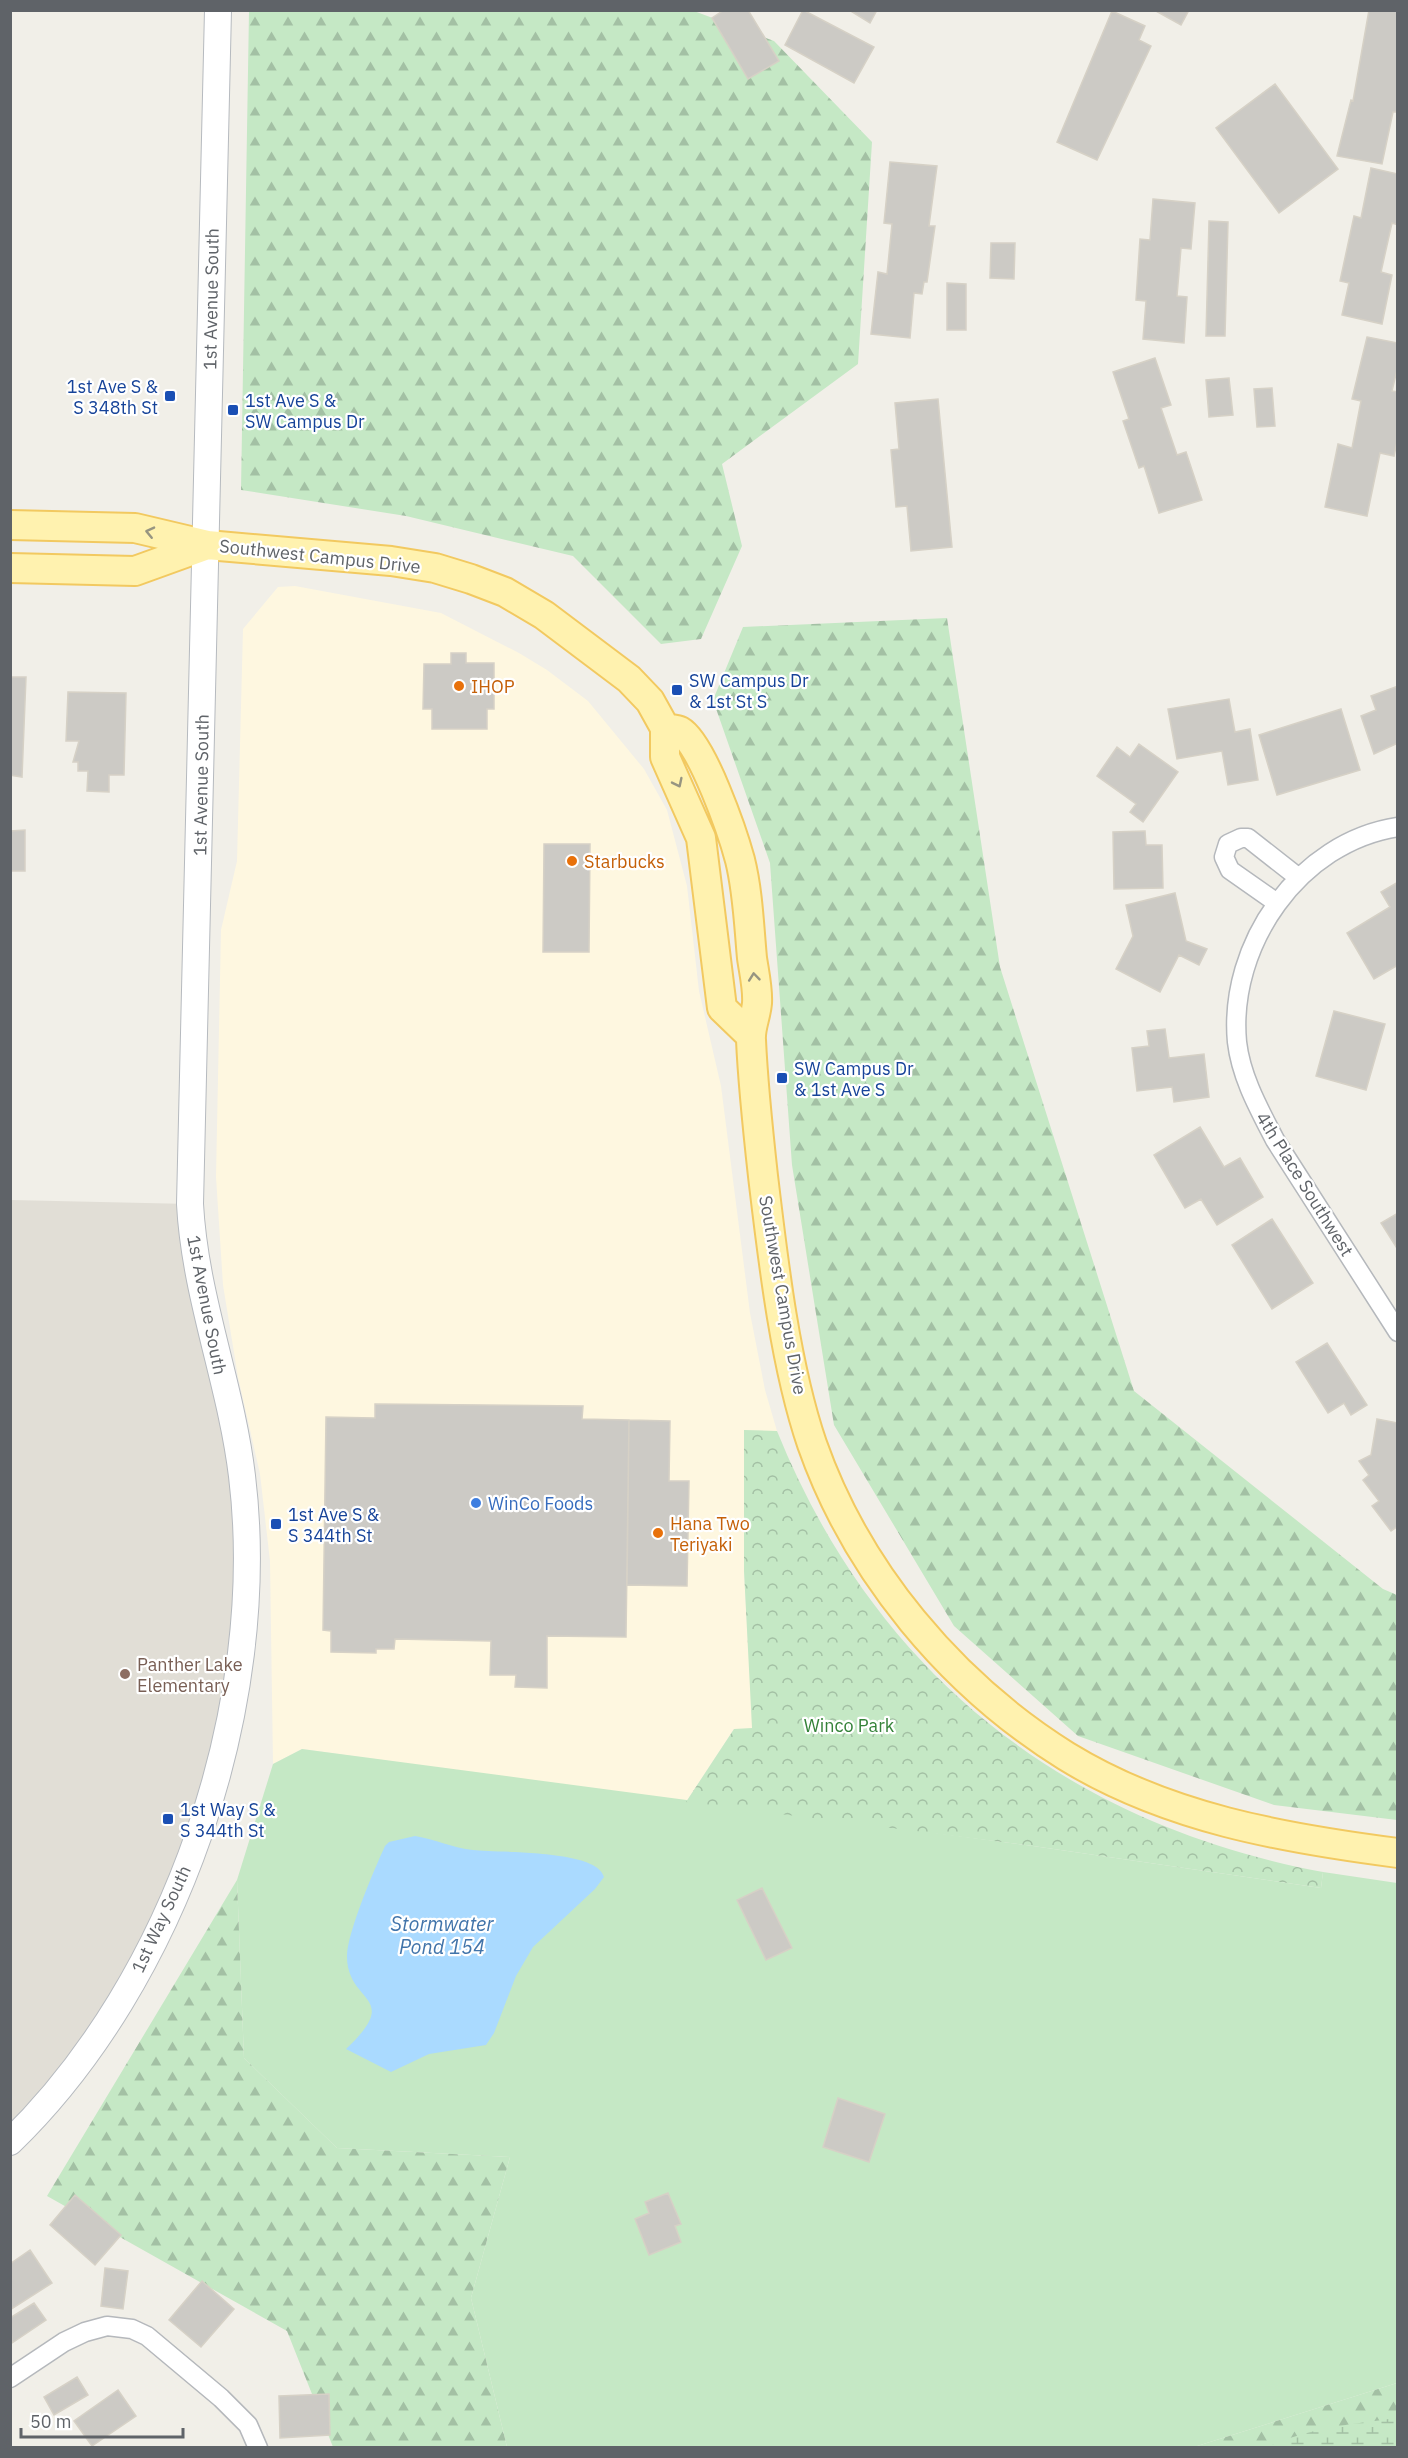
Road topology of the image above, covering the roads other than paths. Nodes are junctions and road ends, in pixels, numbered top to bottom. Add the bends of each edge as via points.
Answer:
1 (218, 10) edge
2 (10, 525) edge
3 (207, 545) junction
4 (10, 568) edge
5 (1398, 826) edge
6 (1299, 878) junction
7 (1280, 898) junction
8 (1396, 1327) edge
9 (247, 1553) joint
10 (1398, 1853) edge
11 (10, 2142) edge
12 (10, 2378) edge
13 (258, 2448) edge

1 - 3 main road, 1st Avenue South
3 -> 2 main road, Southwest Campus Drive via 135,528
3 - 4 main road via 135,571
3 - 9 main road, 1st Avenue South via 191,1213 196,1268 237,1438
3 - 10 main road, Southwest Campus Drive via 391,561 435,568 505,592 608,662 650,701 665,728 684,734 702,760 741,862 757,1002 750,1035 763,1175 793,1371 811,1442 834,1497 882,1582 956,1667 1004,1710 1064,1754 1116,1784 1167,1806 1265,1833
5 - 6 street, 4th Place Southwest via 1337,849
6 - 7 street, 4th Place Southwest
6 - 7 street via 1248,838 1228,844 1224,857 1230,870
7 - 8 street, 4th Place Southwest via 1256,939 1241,982 1236,1029 1242,1066 1275,1140
9 - 11 main road, 1st Way South via 237,1691 218,1778 200,1831 146,1957 122,2000 64,2084
12 - 13 street via 75,2336 98,2327 132,2329 147,2336 221,2398 248,2425

